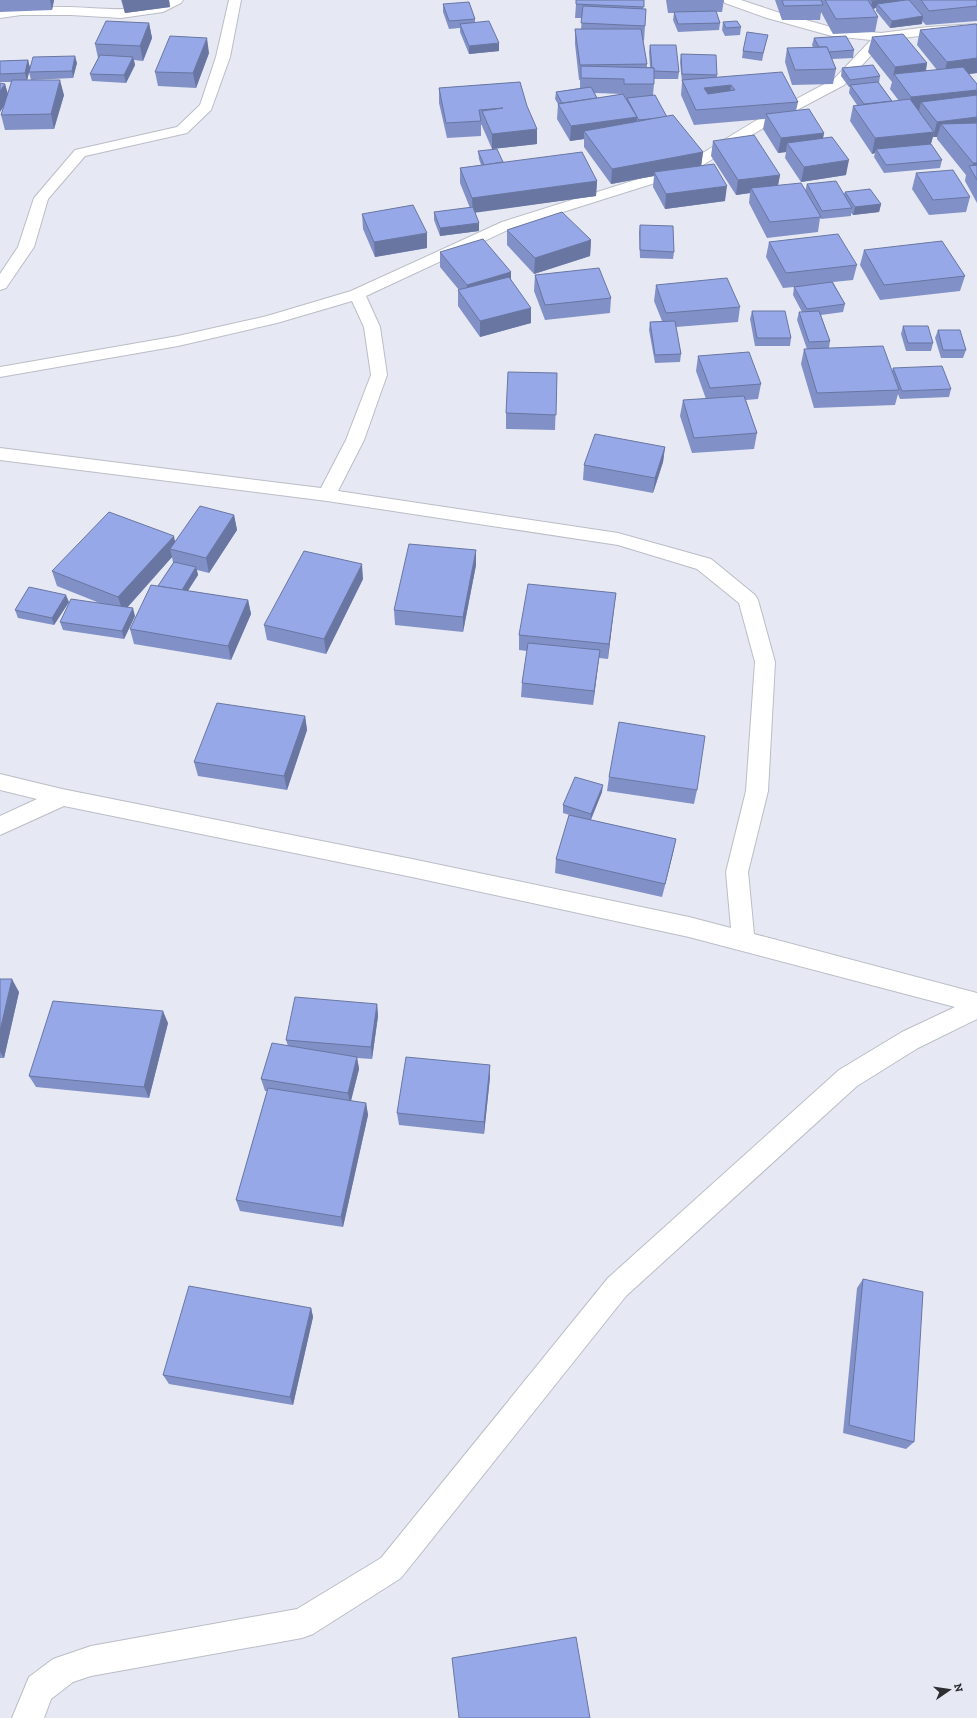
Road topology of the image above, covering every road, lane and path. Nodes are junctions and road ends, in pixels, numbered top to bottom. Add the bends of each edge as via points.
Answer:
1 (177, 0) edge
2 (235, 0) edge
3 (728, 0) edge
4 (0, 14) edge
5 (977, 28) edge
6 (881, 38) junction
7 (0, 285) edge
8 (357, 294) junction
9 (0, 372) edge
10 (0, 454) edge
11 (327, 495) junction
12 (0, 782) edge
13 (62, 797) junction
14 (0, 826) edge
15 (743, 941) junction
16 (977, 1003) edge
17 (977, 1008) edge
18 (28, 1718) edge

1 - 4 street via 158,9 121,14 71,11 21,11
2 - 7 street via 223,57 206,107 182,130 80,153 41,198 26,247
3 - 6 street via 772,16 837,34
5 - 6 street via 928,31
6 - 8 street via 839,82 760,124 688,168 507,225
8 - 9 street via 271,320 178,341
8 - 11 street via 372,327 379,375 355,440
10 - 11 street
11 - 15 street via 618,539 704,564 748,600 765,662 757,791 737,872
12 - 13 street
13 - 14 street
13 - 15 street via 412,868 689,927
15 - 16 street
17 - 18 street via 910,1040 848,1078 616,1288 390,1568 302,1623 91,1662 64,1670 40,1688

